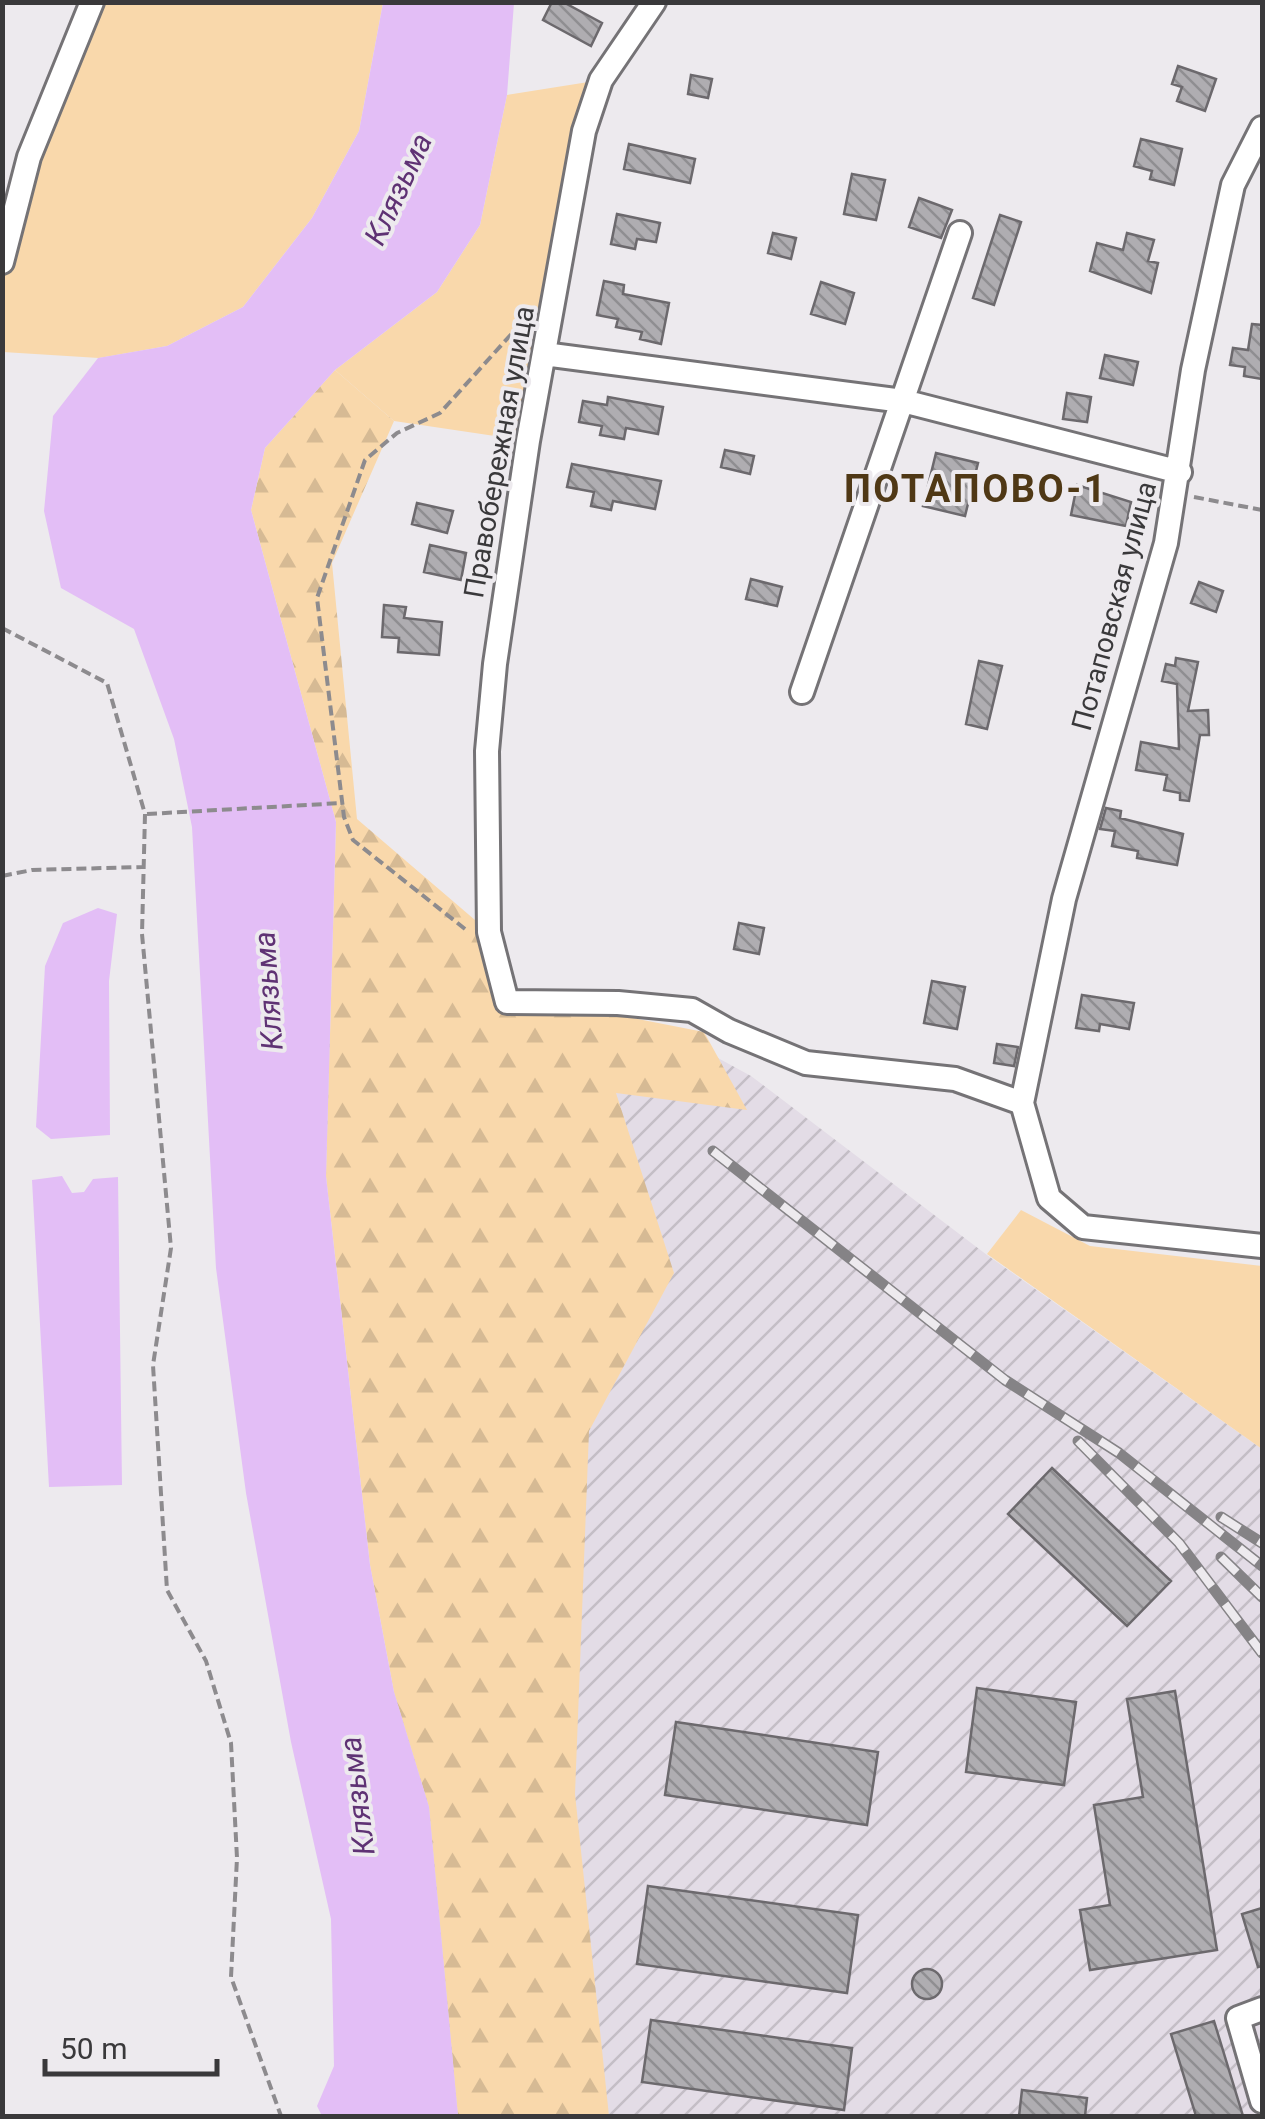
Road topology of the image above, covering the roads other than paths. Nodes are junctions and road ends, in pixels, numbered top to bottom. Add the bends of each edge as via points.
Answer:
1 (92, 2) edge
2 (654, 2) edge
3 (1262, 128) edge
4 (960, 233) dead end
5 (2, 262) edge
6 (544, 354) junction
7 (903, 401) junction
8 (1179, 483) junction
9 (802, 692) dead end
10 (1022, 1103) junction
11 (1262, 1246) edge
12 (1262, 2009) edge
13 (1262, 2101) edge

1 - 5 street via 29,157
2 - 6 street, Правобережная улица via 602,80 584,131
3 - 8 street, Потаповская улица via 1232,185 1193,370
4 - 7 street
6 - 7 street
6 - 10 street, Правобережная улица via 494,664 487,751 491,942 507,1002 692,1010 806,1062 956,1079
7 - 8 street
7 - 9 street
8 - 10 street, Потаповская улица via 1064,899
10 - 11 street via 1050,1198 1083,1227
12 - 13 street via 1238,2018

